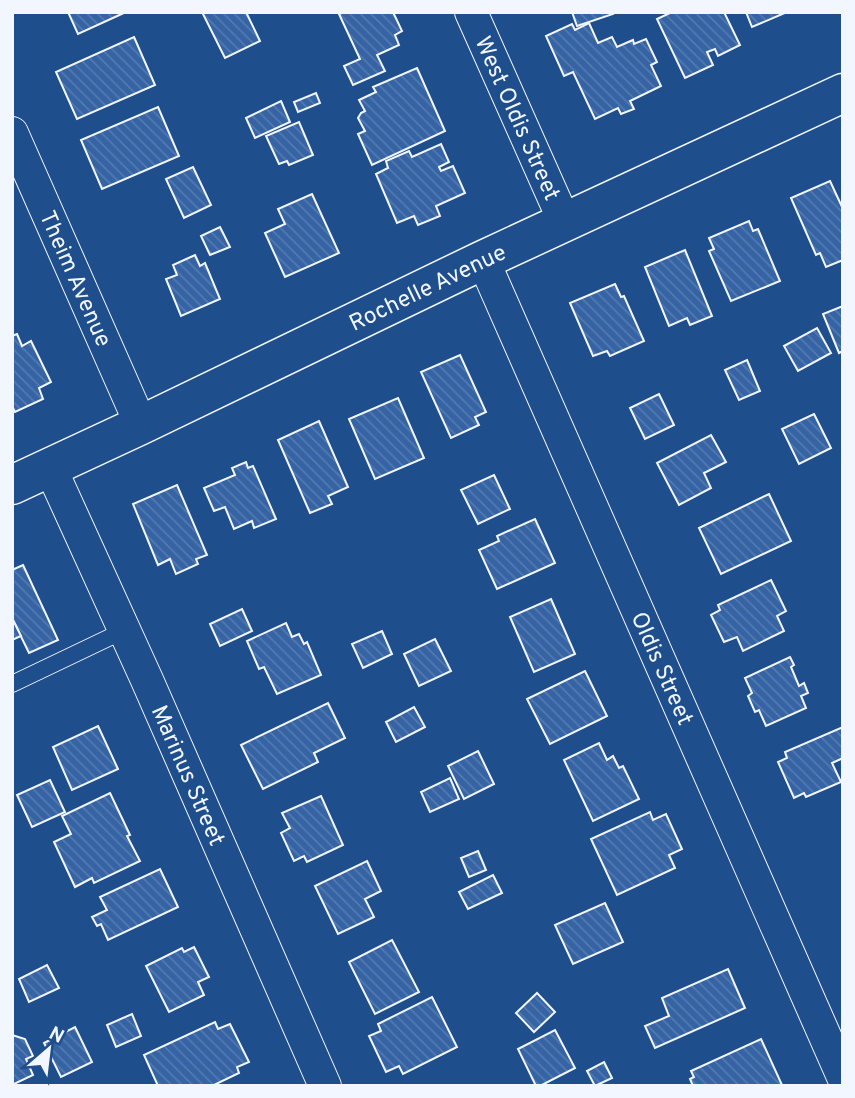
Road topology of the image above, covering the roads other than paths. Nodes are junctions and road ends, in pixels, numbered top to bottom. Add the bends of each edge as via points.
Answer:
1 (471, 12) edge
2 (843, 93) edge
3 (12, 133) edge
4 (565, 223) junction
5 (483, 260) junction
6 (141, 425) junction
7 (50, 467) junction
8 (12, 485) edge
9 (125, 630) junction
10 (12, 684) edge
11 (843, 1077) edge
12 (325, 1086) edge

1 - 4 street, West Oldis Street
2 - 4 street, Rochelle Avenue
3 - 6 street, Theim Avenue
4 - 5 street, Rochelle Avenue
5 - 6 street, Rochelle Avenue
5 - 11 street, Oldis Street
6 - 7 street, Rochelle Avenue
7 - 8 street, Rochelle Avenue
7 - 9 street, Marinus Street
9 - 10 lane
9 - 12 street, Marinus Street

